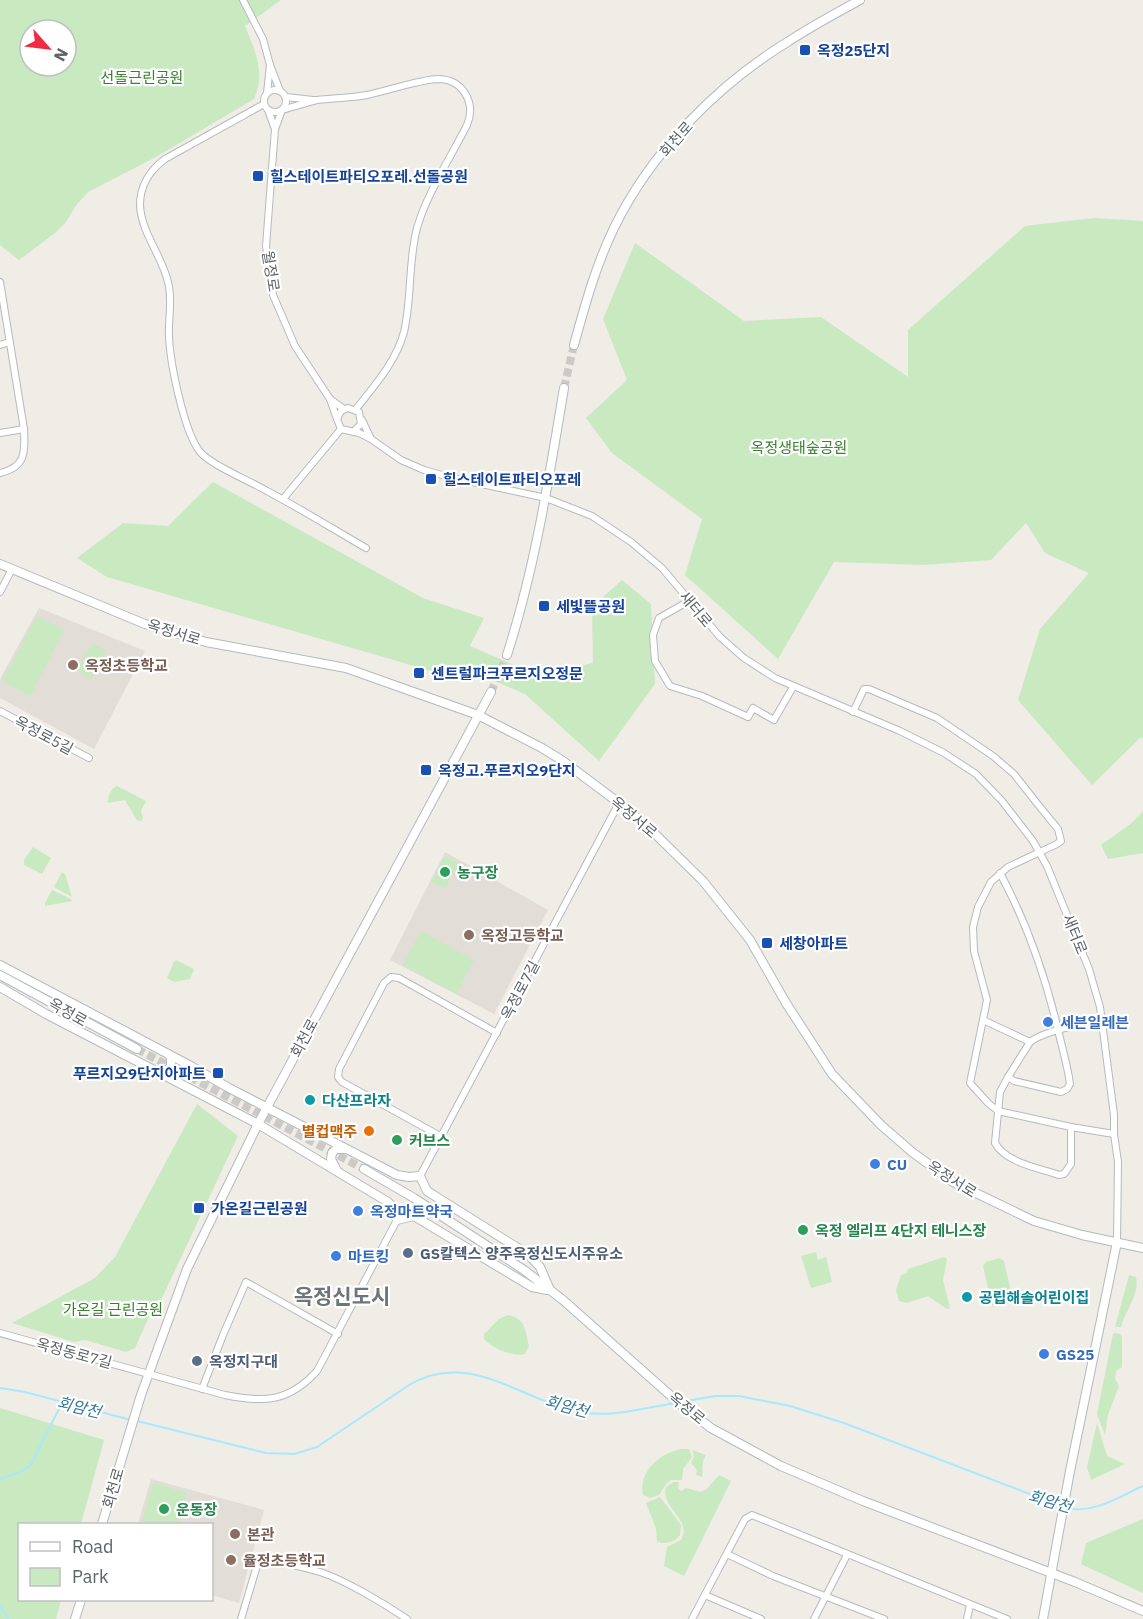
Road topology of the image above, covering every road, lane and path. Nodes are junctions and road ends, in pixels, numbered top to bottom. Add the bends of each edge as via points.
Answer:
1 (243, 0) edge
2 (860, 0) edge
3 (270, 65) junction
4 (267, 93) junction
5 (283, 94) junction
6 (316, 100) junction
7 (266, 107) junction
8 (282, 110) junction
9 (275, 129) junction
10 (0, 282) edge
11 (2, 299) edge
12 (10, 342) junction
13 (0, 345) edge
14 (574, 345) tunnel mouth
15 (564, 388) tunnel mouth
16 (330, 399) junction
17 (344, 409) junction
18 (356, 410) junction
19 (337, 419) junction
20 (362, 420) junction
21 (24, 429) junction
22 (341, 429) junction
23 (353, 432) junction
24 (0, 433) edge
25 (371, 439) junction
26 (0, 473) edge
27 (546, 498) junction
28 (283, 499) junction
29 (366, 548) dead end
30 (0, 564) edge
31 (12, 569) junction
32 (0, 592) edge
33 (689, 601) junction
34 (507, 655) tunnel mouth
35 (793, 687) junction
36 (491, 692) tunnel mouth
37 (0, 711) edge
38 (853, 712) junction
39 (478, 715) junction
40 (89, 758) dead end
41 (619, 803) junction
42 (1039, 852) junction
43 (1000, 873) junction
44 (0, 965) edge
45 (0, 975) edge
46 (0, 987) edge
47 (1102, 1018) junction
48 (983, 1020) junction
49 (1059, 1031) junction
50 (496, 1033) junction
51 (1030, 1042) junction
52 (137, 1049) tunnel mouth
53 (168, 1054) junction
54 (159, 1073) junction
55 (1008, 1077) junction
56 (267, 1107) junction
57 (998, 1111) junction
58 (258, 1124) junction
59 (1071, 1127) junction
60 (1114, 1134) junction
61 (442, 1137) junction
62 (349, 1149) junction
63 (364, 1168) tunnel mouth
64 (337, 1172) junction
65 (397, 1175) junction
66 (420, 1176) junction
67 (427, 1191) junction
68 (388, 1202) junction
69 (414, 1216) junction
70 (397, 1220) junction
71 (1117, 1242) junction
72 (1143, 1248) edge
73 (550, 1290) junction
74 (0, 1333) edge
75 (338, 1334) junction
76 (148, 1374) junction
77 (202, 1389) junction
78 (102, 1523) edge
79 (727, 1554) junction
80 (847, 1555) junction
81 (1052, 1573) junction
82 (705, 1595) junction
83 (826, 1595) junction
84 (80, 1601) edge
85 (970, 1605) junction
86 (1143, 1611) edge
87 (757, 1618) edge
88 (75, 1619) edge
89 (241, 1619) edge
90 (407, 1619) edge
91 (692, 1619) edge
92 (814, 1619) edge
93 (884, 1619) edge
94 (967, 1619) edge
95 (1007, 1619) edge
96 (1043, 1619) edge

1 - 3 street via 263,39
2 - 14 main road, 회천로 via 754,65 680,132 614,228 590,286
3 - 4 street
3 - 5 street
4 - 5 street via 273,90
4 - 7 street
5 - 6 street
5 - 8 street via 286,104
6 - 8 street
6 - 18 street via 366,95 440,79 461,88 471,107 471,117 417,229 406,317 398,348
7 - 8 street via 275,112
7 - 9 street
7 - 28 street via 155,166 147,178 140,204 141,216 168,280 172,305 170,347 189,436 206,458
8 - 9 street
9 - 16 street, 월정로 via 266,246 273,295 295,346
10 - 11 street
11 - 12 street
12 - 13 street
12 - 21 street
15 - 27 main road
16 - 17 street
16 - 19 street
17 - 18 street
17 - 19 street
18 - 20 street
19 - 22 street
20 - 23 street
20 - 25 street
21 - 24 street
21 - 26 street via 25,447 20,462 13,470
22 - 23 street
22 - 28 street
23 - 25 street
25 - 27 street via 424,470
27 - 33 street, 새터로 via 592,516 631,542 662,568
27 - 34 main road
28 - 29 street
30 - 31 main road, 옥정서로
31 - 32 street
31 - 39 main road, 옥정서로 via 145,624 206,642 346,668
33 - 35 street, 새터로 via 744,658
33 - 35 street via 659,618 653,635 655,661 670,686 748,717 753,708 774,720
35 - 38 street, 새터로
36 - 39 main road, 회천로
37 - 40 street, 옥정로5길
38 - 42 street, 새터로 via 900,730 976,774 1002,801
38 - 42 street via 861,693 869,689 937,718 993,756 1014,774 1058,829 1060,841
39 - 41 main road, 옥정서로 via 563,761
39 - 56 main road, 회천로
41 - 50 street, 옥정로7길
41 - 71 main road, 옥정서로 via 703,881 731,915 832,1074 880,1125 953,1182 982,1197 1056,1229
42 - 43 street
42 - 47 street, 새터로 via 1070,919
43 - 48 street via 984,894 973,927 974,951 987,1000
43 - 49 street via 1039,959
44 - 53 main road
45 - 52 main road, 옥정로
46 - 54 main road
47 - 49 street
47 - 60 street, 새터로
48 - 51 street
48 - 57 street via 970,1083
49 - 51 street
49 - 55 street via 1070,1084 1067,1089 1053,1091
50 - 61 street, 옥정로7길
50 - 61 street via 407,983 391,977 384,983 338,1077
51 - 55 street
53 - 54 main road via 171,1066
53 - 56 main road
54 - 58 main road
55 - 57 street via 1000,1092
56 - 58 main road, 회천로
56 - 62 main road
57 - 59 street
57 - 59 street via 995,1143 999,1150 1059,1175 1071,1164
58 - 64 main road
58 - 76 main road, 회천로 via 187,1269
59 - 60 street
60 - 71 street, 새터로 via 1118,1162
61 - 66 street, 옥정로7길
62 - 64 main road via 339,1148 332,1153
62 - 65 main road
63 - 73 main road, 옥정로 via 433,1209
64 - 68 main road
65 - 66 main road
65 - 67 main road
66 - 67 main road
67 - 73 main road via 529,1255 540,1267
68 - 69 main road
68 - 70 main road
69 - 70 main road
69 - 73 main road via 532,1287
70 - 75 street, 옥정동로7길
71 - 72 main road, 옥정서로
71 - 81 main road
73 - 81 main road, 옥정로 via 711,1428 781,1466 863,1501
74 - 76 street, 옥정동로7길
75 - 77 street, 옥정동로7길 via 307,1383 282,1396 253,1400
75 - 77 street via 246,1282
76 - 77 street, 옥정동로7길
76 - 78 main road, 회천로
79 - 80 street via 745,1519 752,1515
79 - 82 street
79 - 83 street
80 - 83 street
80 - 85 street
81 - 86 main road, 옥정로
81 - 96 main road
82 - 87 street
82 - 91 street
83 - 92 street
83 - 93 street
84 - 88 main road
85 - 94 street
85 - 95 street
89 - 90 street via 259,1559 322,1573

